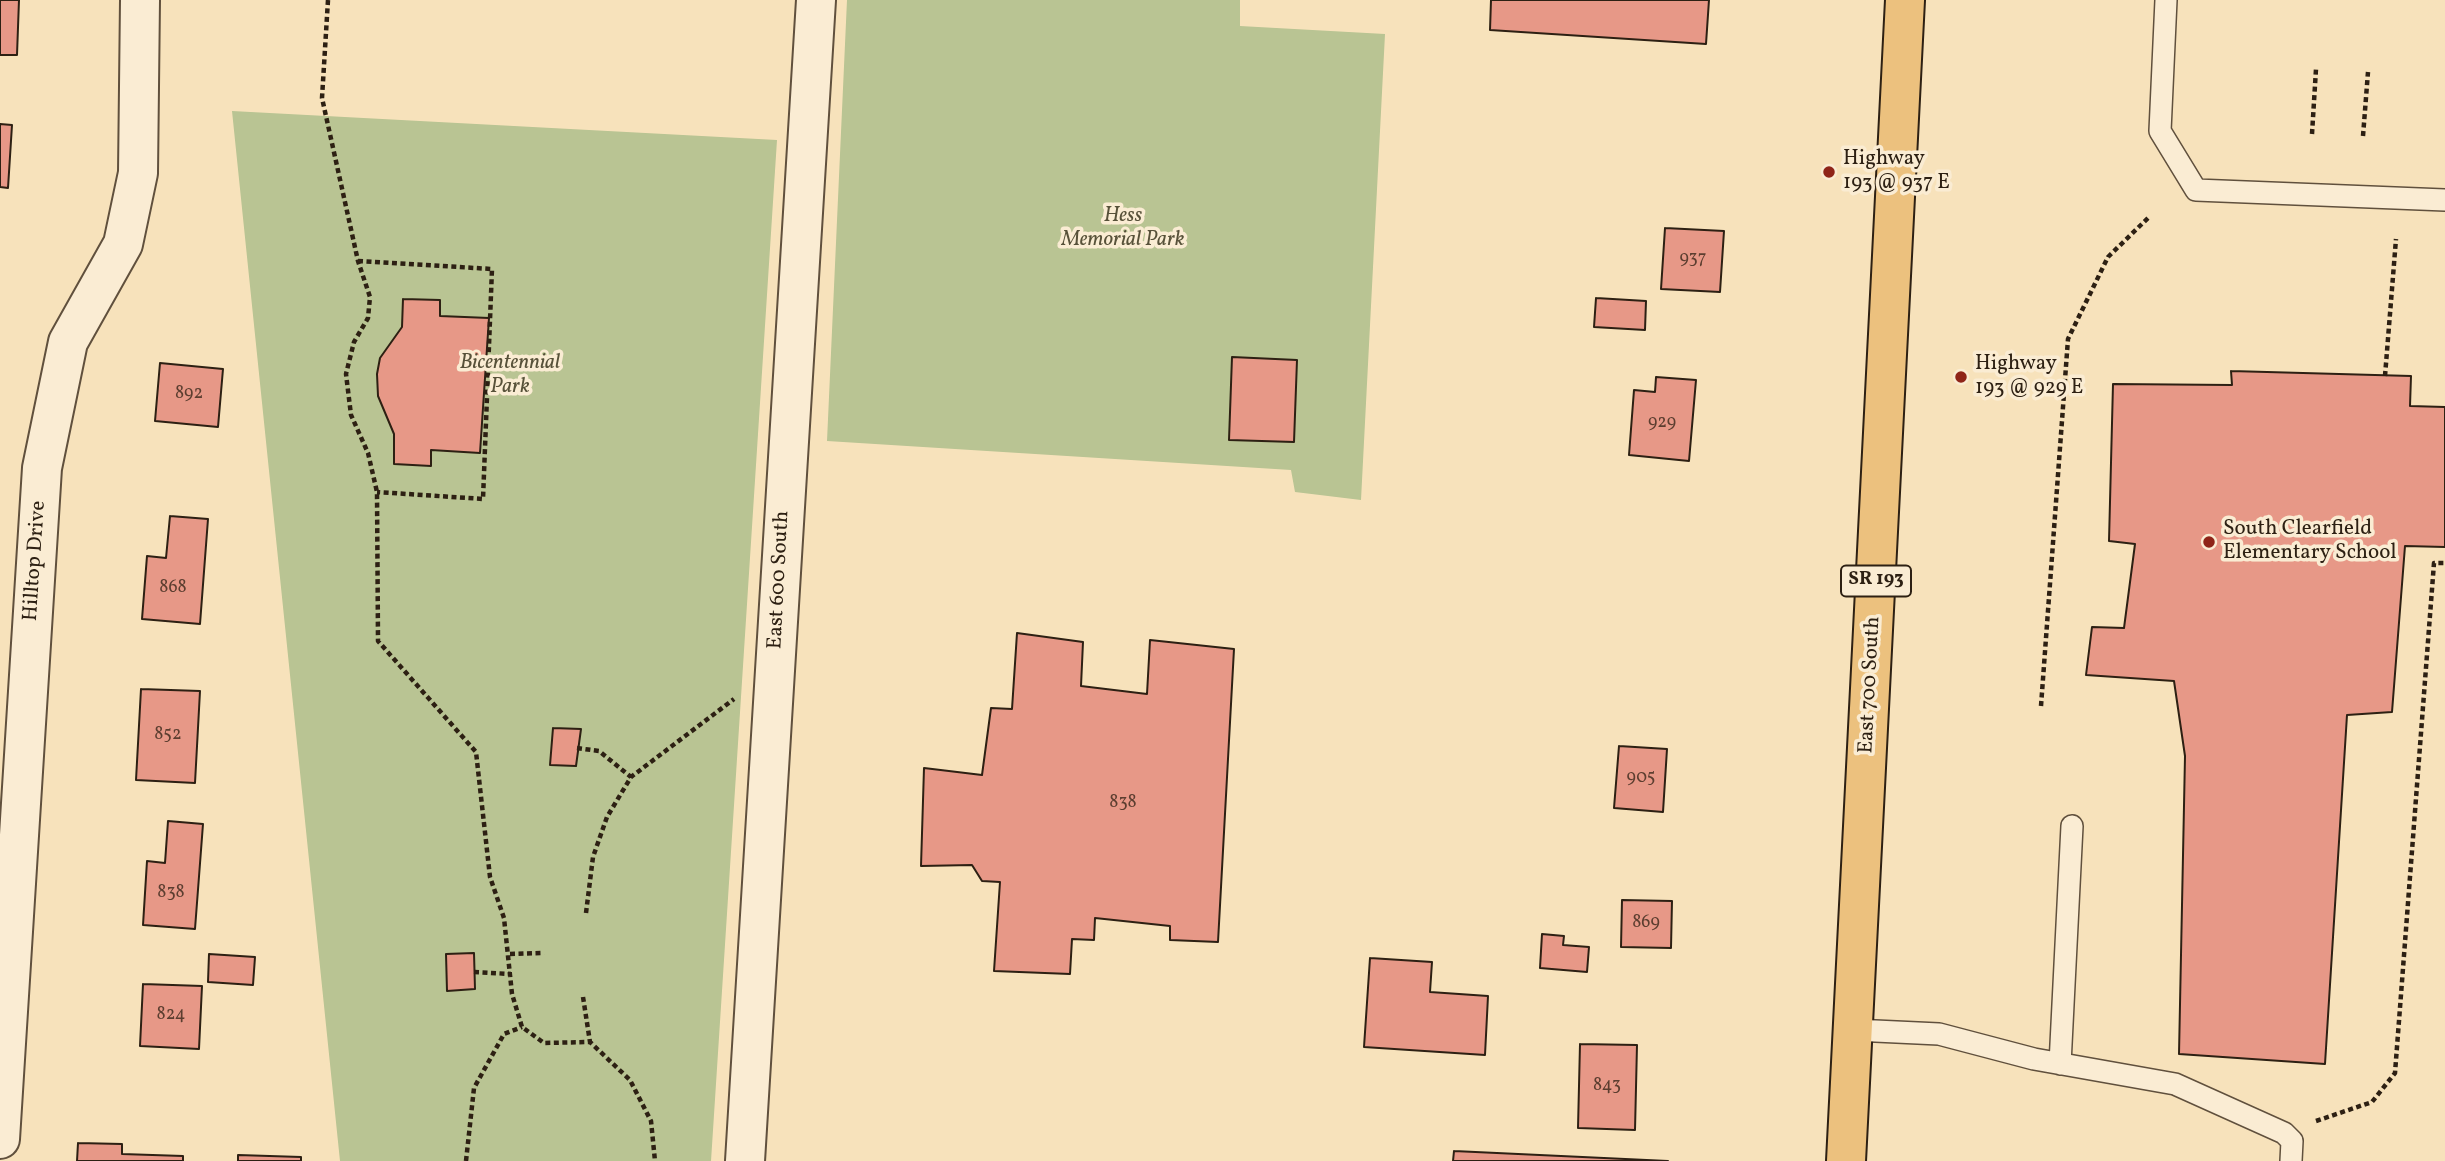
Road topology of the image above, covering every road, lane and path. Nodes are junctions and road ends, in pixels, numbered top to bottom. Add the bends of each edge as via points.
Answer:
1 (140, 0) edge
2 (328, 0) edge
3 (816, 0) edge
4 (1905, 0) edge
5 (2166, 0) edge
6 (2316, 69) dead end
7 (2368, 72) dead end
8 (2312, 134) dead end
9 (2363, 136) dead end
10 (2445, 200) edge
11 (2148, 218) dead end
12 (2396, 239) dead end
13 (358, 261) junction
14 (2385, 376) dead end
15 (377, 492) junction
16 (2445, 563) edge
17 (773, 701) junction
18 (2041, 706) dead end
19 (577, 748) dead end
20 (631, 777) junction
21 (2071, 826) dead end
22 (586, 913) dead end
23 (544, 953) dead end
24 (510, 954) junction
25 (474, 972) dead end
26 (511, 974) junction
27 (583, 997) dead end
28 (522, 1027) junction
29 (1854, 1030) junction
30 (590, 1042) junction
31 (2060, 1064) junction
32 (2310, 1123) dead end
33 (0, 1139) edge
34 (467, 1161) edge
35 (655, 1161) edge
36 (745, 1161) edge
37 (1846, 1161) edge
38 (2291, 1161) edge

1 - 33 street, Hilltop Drive via 138,173 123,244 68,342 42,468
2 - 13 path via 322,98
3 - 17 street, East 600 South
4 - 29 main road, East 700 South / SR 193
5 - 10 lane via 2160,131 2196,190
6 - 8 path
7 - 9 path
11 - 18 path via 2108,257 2068,339
12 - 14 path
13 - 15 path via 370,297 368,318 354,342 346,373 351,415 368,453
13 - 15 path via 492,269 483,499
15 - 24 path via 378,641 476,752 490,877
16 - 32 path via 2434,563 2395,1073 2372,1102
17 - 20 path via 734,699
17 - 36 street, East 600 South
19 - 20 path via 599,751
20 - 22 path via 607,817 593,857
21 - 31 lane
23 - 24 path
24 - 26 path
25 - 26 path
26 - 28 path
27 - 30 path
28 - 30 path via 544,1044
28 - 34 path via 504,1034 474,1088
29 - 31 lane via 1939,1034
29 - 37 main road, East 700 South / SR 193
30 - 35 path via 630,1080 651,1121
31 - 38 lane via 2175,1084 2284,1133 2292,1141

